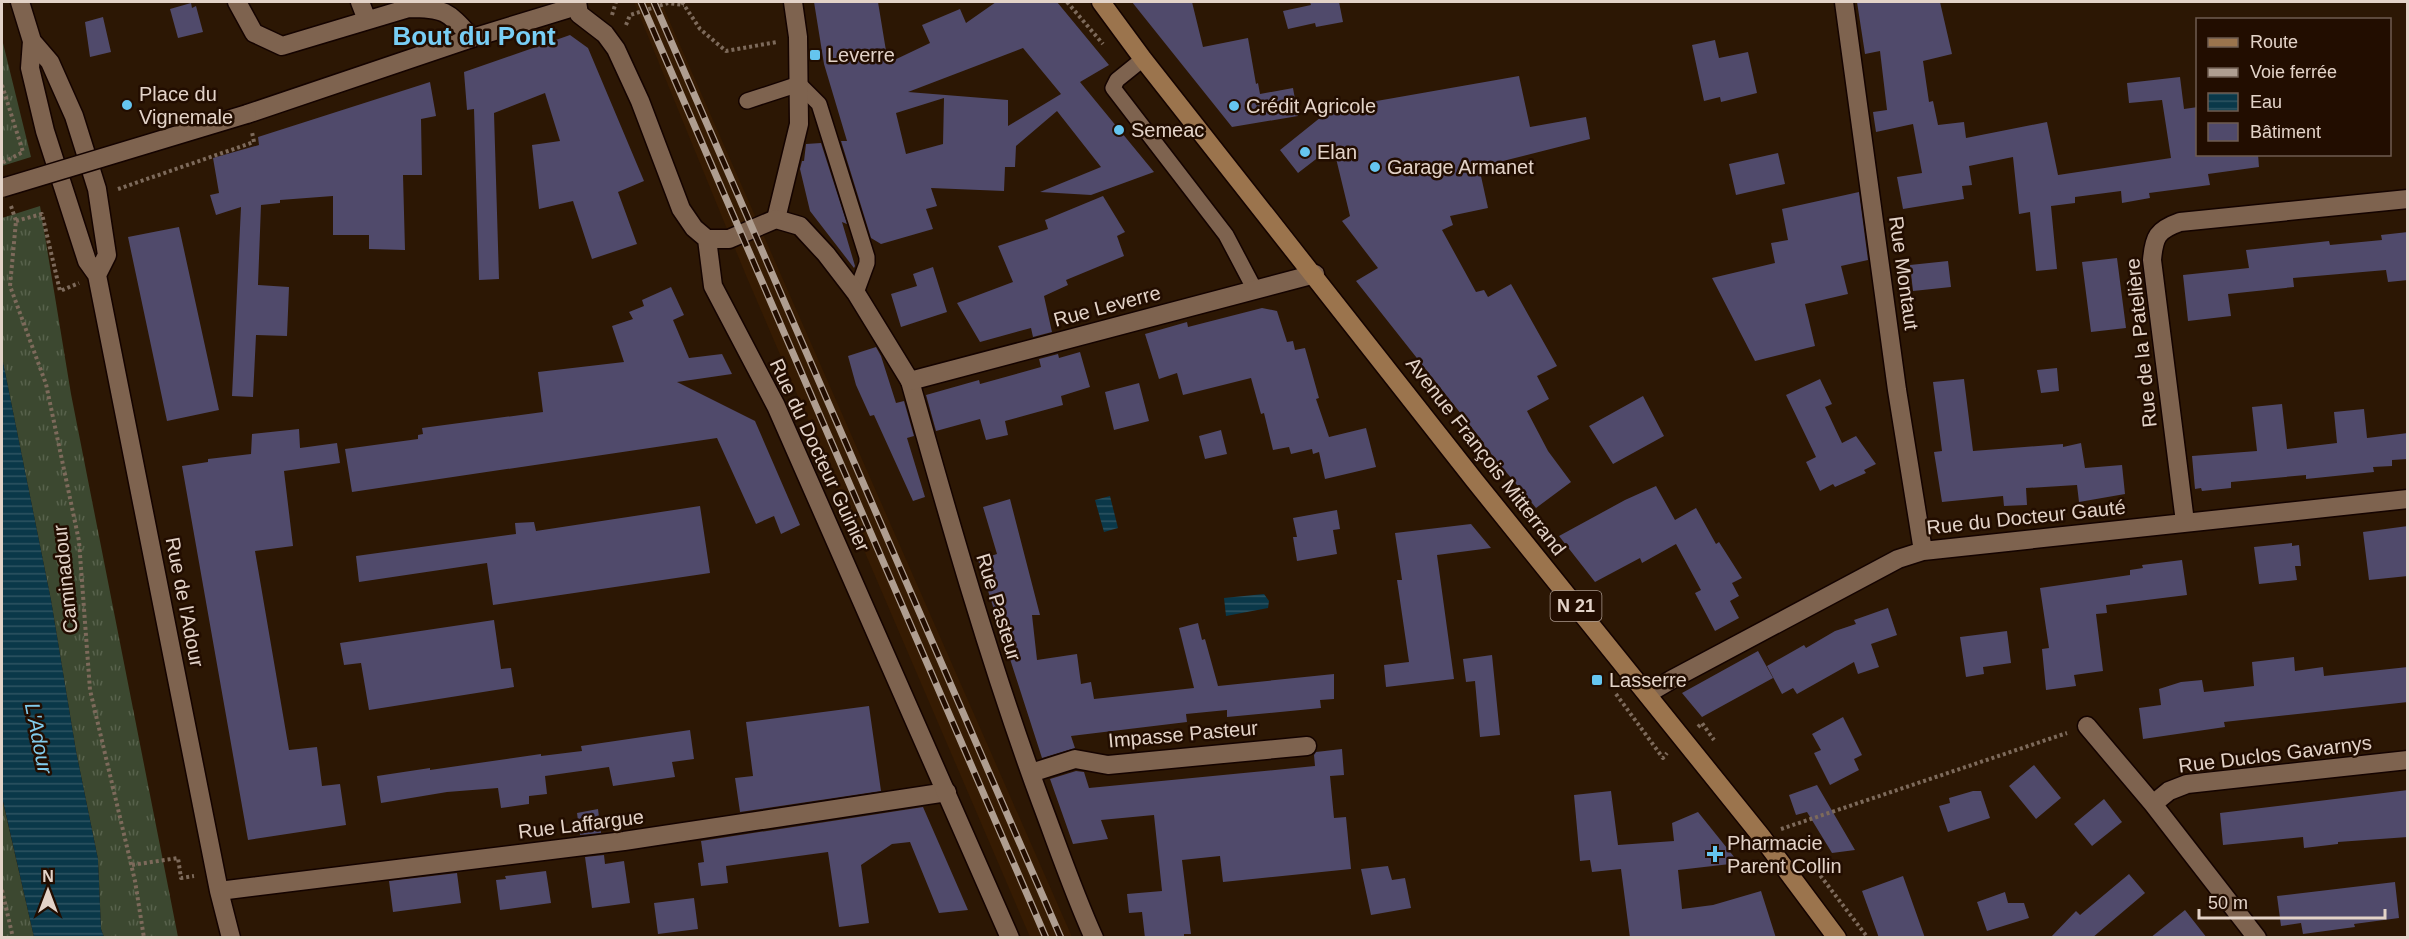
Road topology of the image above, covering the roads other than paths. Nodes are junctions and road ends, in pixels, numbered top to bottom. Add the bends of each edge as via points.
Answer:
1 (20, 2) edge
2 (237, 2) edge
3 (360, 2) edge
4 (793, 2) edge
5 (1101, 2) edge
6 (1844, 2) edge
7 (577, 4) edge
8 (367, 20) junction
9 (472, 38) junction
10 (32, 41) junction
11 (1143, 59) junction
12 (799, 84) junction
13 (747, 101) dead end
14 (2, 188) edge
15 (2408, 199) edge
16 (772, 221) junction
17 (706, 239) junction
18 (1315, 274) junction
19 (97, 275) junction
20 (1255, 290) junction
21 (856, 293) junction
22 (910, 381) junction
23 (2408, 499) edge
24 (2185, 522) junction
25 (1923, 551) junction
26 (1647, 694) junction
27 (2087, 726) road end
28 (1307, 746) dead end
29 (2408, 760) edge
30 (1031, 773) junction
31 (947, 792) junction
32 (2153, 804) junction
33 (219, 891) junction
34 (231, 938) edge
35 (1010, 938) edge
36 (1094, 938) edge
37 (1837, 938) edge
38 (2257, 938) edge

1 - 10 street, Rue de l'Adour
2 - 8 street via 254,33 282,46
3 - 8 street
4 - 12 street
5 - 11 main road, Avenue François Mitterrand / N 21
6 - 25 street, Rue Montaut
7 - 9 street
7 - 17 street via 579,14 605,34 616,49 681,209
8 - 9 street via 409,8 431,8 449,13
9 - 14 street, bridge via 247,114
10 - 19 street, Rue de l'Adour via 30,68 45,131 87,261
10 - 19 street, Rue de l'Adour via 50,62 74,116 97,189 107,255
11 - 18 main road, Avenue François Mitterrand / N 21
11 - 20 lane via 1113,88 1226,235
12 - 13 lane
12 - 16 street via 799,124
12 - 21 lane via 819,104 867,257
15 - 24 street, Rue de la Patelière via 2180,222 2165,228 2154,241 2152,260
16 - 17 street via 729,239
16 - 21 street, Rue Pasteur via 800,226
17 - 31 street, Rue du Docteur Guinier via 714,286 776,406
18 - 20 street, Rue Leverre
18 - 26 main road, Avenue François Mitterrand / N 21
19 - 33 street, Rue de l'Adour
20 - 22 street, Rue Leverre
21 - 22 street, Rue Pasteur
22 - 30 street, Rue Pasteur via 988,650
23 - 24 street, Rue du Docteur Gauté
24 - 25 street, Rue du Docteur Gauté
25 - 26 street, Rue du Docteur Gauté via 1898,559
26 - 37 main road, Avenue François Mitterrand / N 21
27 - 32 street
28 - 30 street, Impasse Pasteur via 1108,765 1075,759
29 - 32 street, Rue Duclos Gavarnys via 2187,784 2169,791
30 - 36 street, Rue Pasteur
31 - 33 street, Rue Laffargue via 624,841
31 - 35 street, Rue du Docteur Guinier
32 - 38 street
33 - 34 street, Rue de l'Adour

